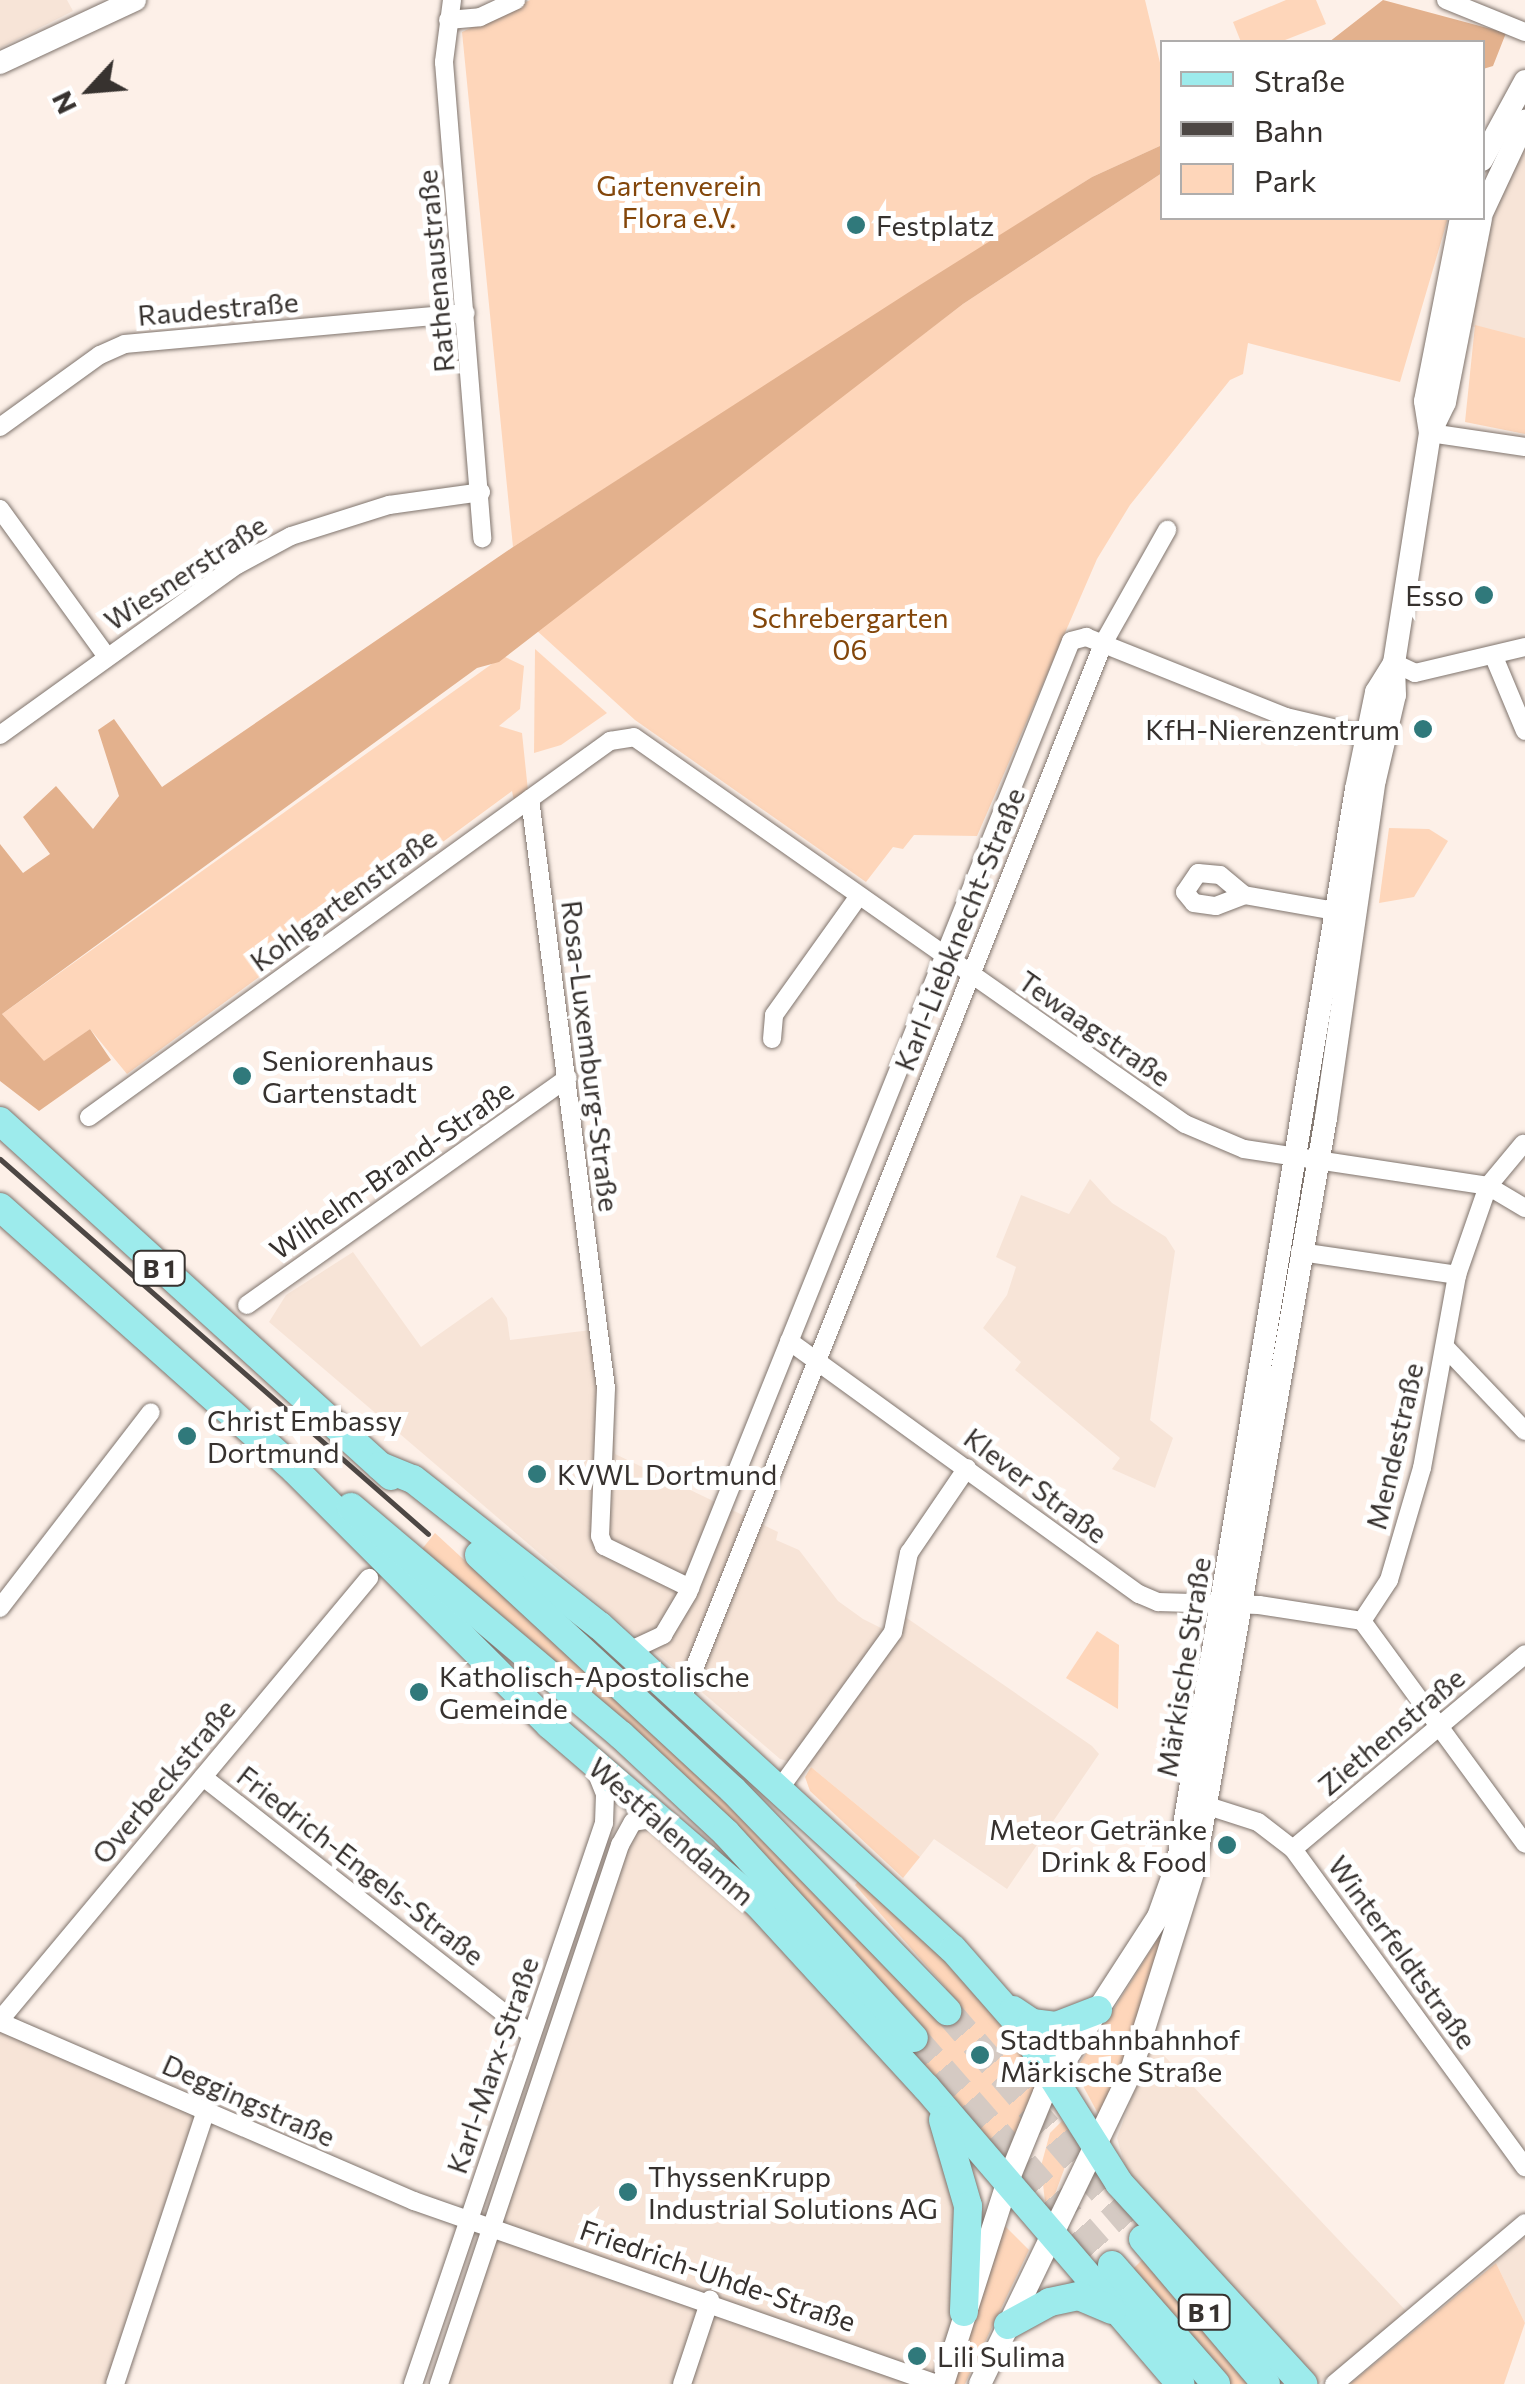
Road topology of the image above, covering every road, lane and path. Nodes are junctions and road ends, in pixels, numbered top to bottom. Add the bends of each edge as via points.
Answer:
1 (134, 0) edge
2 (452, 0) edge
3 (516, 0) edge
4 (1446, 0) edge
5 (448, 20) junction
6 (1525, 32) edge
7 (0, 63) edge
8 (1525, 81) edge
9 (1525, 121) edge
10 (1485, 154) edge
11 (1485, 208) edge
12 (1461, 220) edge
13 (1481, 220) edge
14 (466, 313) junction
15 (0, 427) edge
16 (1430, 433) junction
17 (1525, 447) edge
18 (481, 492) junction
19 (0, 509) edge
20 (1167, 530) dead end
21 (482, 538) dead end
22 (1104, 642) junction
23 (1525, 647) edge
24 (107, 657) junction
25 (1494, 657) junction
26 (1394, 663) junction
27 (1525, 731) edge
28 (0, 735) edge
29 (1367, 736) junction
30 (634, 737) joint
31 (530, 799) junction
32 (1244, 895) dead end
33 (859, 896) junction
34 (1335, 911) junction
35 (943, 956) junction
36 (969, 975) junction
37 (772, 1039) dead end
38 (568, 1078) junction
39 (89, 1117) dead end
40 (0, 1121) edge
41 (1523, 1144) edge
42 (1292, 1155) junction
43 (1319, 1156) junction
44 (1488, 1186) junction
45 (0, 1207) edge
46 (1525, 1208) edge
47 (1300, 1252) junction
48 (1456, 1276) junction
49 (247, 1305) dead end
50 (790, 1341) junction
51 (1445, 1346) junction
52 (816, 1355) junction
53 (151, 1412) dead end
54 (1525, 1432) edge
55 (380, 1466) junction
56 (967, 1468) junction
57 (295, 1470) junction
58 (369, 1578) dead end
59 (689, 1591) junction
60 (718, 1606) junction
61 (1232, 1607) junction
62 (0, 1608) edge
63 (1362, 1621) junction
64 (629, 1651) junction
65 (1525, 1654) edge
66 (682, 1699) junction
67 (1439, 1728) junction
68 (592, 1764) junction
69 (203, 1777) junction
70 (778, 1791) junction
71 (1208, 1806) junction
72 (660, 1818) junction
73 (1525, 1844) edge
74 (1293, 1850) junction
75 (1003, 2003) junction
76 (1098, 2010) junction
77 (947, 2011) tunnel mouth
78 (0, 2021) edge
79 (531, 2034) junction
80 (914, 2038) tunnel mouth
81 (1056, 2079) junction
82 (926, 2088) junction
83 (206, 2111) junction
84 (1097, 2151) junction
85 (1525, 2166) edge
86 (1008, 2183) junction
87 (1525, 2223) edge
88 (480, 2224) junction
89 (1052, 2236) junction
90 (1142, 2240) tunnel mouth
91 (1112, 2265) tunnel mouth
92 (710, 2300) junction
93 (964, 2312) junction
94 (1008, 2324) junction
95 (1138, 2333) junction
96 (115, 2384) edge
97 (413, 2384) edge
98 (440, 2384) edge
99 (682, 2384) edge
100 (940, 2384) edge
101 (980, 2384) edge
102 (1182, 2384) edge
103 (1216, 2384) edge
104 (1266, 2384) edge
105 (1303, 2384) edge
106 (1334, 2384) edge

1 - 7 main road
2 - 5 street, Rathenaustraße
3 - 5 street via 480,17
4 - 6 street
5 - 14 street, Rathenaustraße via 444,62
8 - 10 main road
9 - 11 main road, Märkische Straße
12 - 16 main road, Märkische Straße via 1425,401
13 - 16 main road, Märkische Straße via 1445,402
14 - 15 street, Raudestraße via 125,344
14 - 18 street, Rathenaustraße
16 - 17 street
16 - 26 main road, Märkische Straße
18 - 21 street, Rathenaustraße
18 - 24 street, Wiesnerstraße via 389,505 291,536 237,565
19 - 24 street
20 - 22 street, Karl-Liebknecht-Straße
22 - 29 street via 1286,718
22 - 35 street, Karl-Liebknecht-Straße via 1076,637
22 - 36 street, Karl-Liebknecht-Straße
23 - 25 street
24 - 28 street, Wiesnerstraße
25 - 26 street via 1415,673
25 - 27 street
26 - 29 main road, Märkische Straße via 1376,692
26 - 43 main road, Märkische Straße via 1396,696 1375,780
29 - 34 main road, Märkische Straße
30 - 31 street, Kohlgartenstraße via 610,742
30 - 33 street, Tewaagstraße
31 - 38 street, Rosa-Luxemburg-Straße
31 - 39 street, Kohlgartenstraße
32 - 34 street
33 - 35 street, Tewaagstraße
33 - 37 street via 774,1016
34 - 42 main road, Märkische Straße
35 - 36 street, Tewaagstraße
35 - 50 street, Karl-Liebknecht-Straße
36 - 42 street, Tewaagstraße via 1185,1124 1244,1149
36 - 52 street, Karl-Liebknecht-Straße
38 - 49 street, Wilhelm-Brand-Straße
38 - 59 street, Rosa-Luxemburg-Straße via 608,1441 600,1536 604,1546
40 - 55 main road, B 1
41 - 44 street, Mendestraße
42 - 43 street, Tewaagstraße
42 - 61 main road, Märkische Straße
43 - 44 street, Tewaagstraße
43 - 47 main road, Märkische Straße
44 - 46 street
44 - 48 street, Mendestraße
45 - 57 main road, Westfalendamm / B 1
47 - 48 street
47 - 61 main road, Märkische Straße
48 - 51 street, Mendestraße
50 - 52 street
50 - 59 street, Karl-Liebknecht-Straße
51 - 54 street
51 - 63 street, Mendestraße via 1422,1468 1389,1580
52 - 56 street, Klever Straße
52 - 60 street, Karl-Liebknecht-Straße
53 - 62 street
55 - 64 main road via 413,1478
55 - 77 main road, B 1 via 694,1752
56 - 61 street, Klever Straße via 1138,1594
56 - 70 street via 909,1552 894,1632
57 - 68 main road, Westfalendamm
57 - 80 main road, Westfalendamm via 358,1512 621,1735 810,1918
58 - 69 street, Overbeckstraße
59 - 60 street
59 - 64 street, Karl-Liebknecht-Straße via 663,1635
60 - 66 street, Karl-Liebknecht-Straße
61 - 63 street, Klever Straße
61 - 71 main road, Märkische Straße
61 - 76 main road, Märkische Straße via 1178,1861 1158,1916
63 - 67 street
64 - 66 main road
65 - 67 street, Ziethenstraße
66 - 70 main road
67 - 73 street
67 - 74 street, Ziethenstraße
68 - 72 main road, Westfalendamm
68 - 79 street, Karl-Marx-Straße via 605,1794 604,1823
69 - 78 street, Overbeckstraße
69 - 79 street, Friedrich-Engels-Straße
70 - 75 main road via 923,1920
71 - 74 street, Winterfeldtstraße via 1258,1822
71 - 84 main road, Märkische Straße via 1151,2019
72 - 82 main road, Westfalendamm via 758,1905
72 - 88 street, Karl-Marx-Straße via 633,1822 620,1845
74 - 85 street, Winterfeldtstraße
75 - 76 main road via 1043,2026 1068,2025
75 - 81 main road
76 - 81 main road, Märkische Straße
78 - 83 street, Deggingstraße
79 - 88 street, Karl-Marx-Straße
81 - 84 main road
81 - 86 main road, Märkische Straße
82 - 86 main road, Westfalendamm
82 - 93 main road via 964,2179
83 - 88 street, Deggingstraße
83 - 96 street
84 - 89 main road, Märkische Straße
84 - 105 main road via 1144,2213
86 - 89 main road, Westfalendamm
86 - 93 main road, Märkische Straße
87 - 106 street
88 - 92 street, Friedrich-Uhde-Straße
88 - 97 street, Karl-Marx-Straße
88 - 98 street, Karl-Marx-Straße
89 - 94 main road, Märkische Straße
89 - 95 main road, Westfalendamm
90 - 104 main road, B 1
91 - 103 main road, B 1
92 - 99 street
92 - 100 street, Friedrich-Uhde-Straße
93 - 100 main road, Märkische Straße
94 - 95 main road via 1078,2296 1109,2308
94 - 101 main road, Märkische Straße
95 - 102 main road

